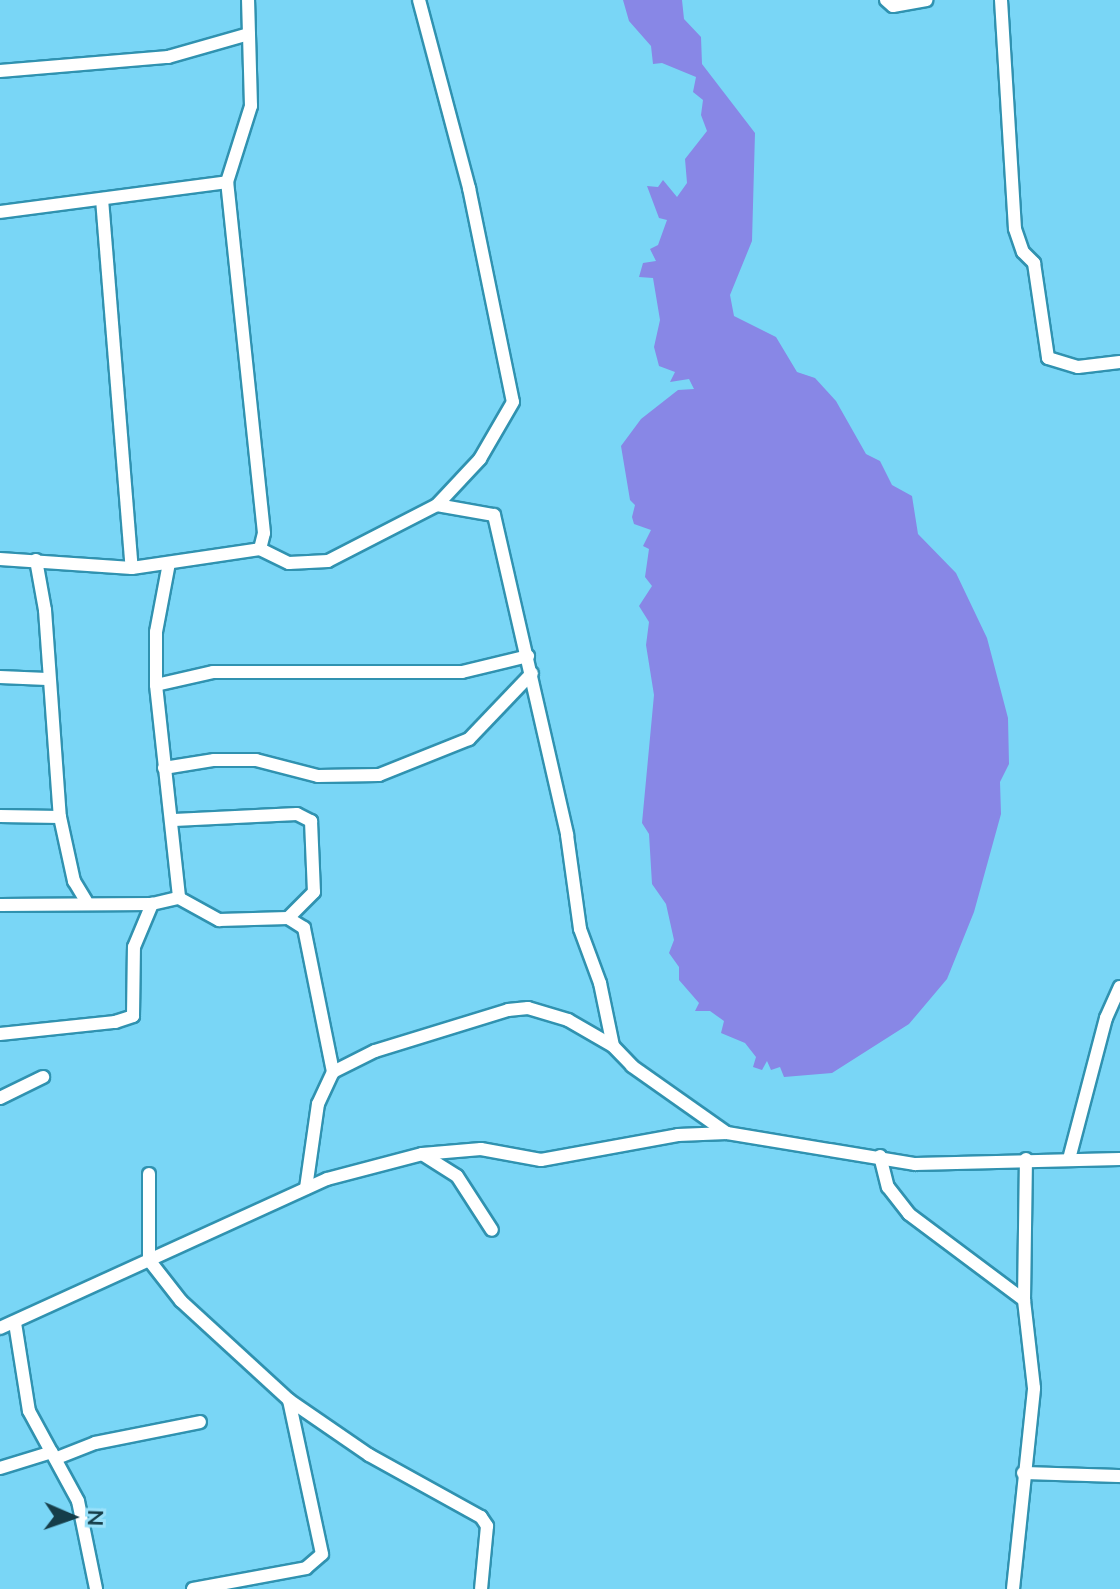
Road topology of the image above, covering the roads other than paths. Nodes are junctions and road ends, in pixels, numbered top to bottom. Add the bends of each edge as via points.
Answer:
1 (248, 0) edge
2 (419, 0) edge
3 (886, 0) edge
4 (926, 0) edge
5 (1001, 0) edge
6 (249, 34) junction
7 (0, 71) edge
8 (227, 182) junction
9 (102, 199) junction
10 (0, 212) edge
11 (1120, 362) edge
12 (437, 505) junction
13 (260, 549) junction
14 (0, 559) edge
15 (36, 560) junction
16 (169, 563) junction
17 (132, 568) junction
18 (528, 656) junction
19 (532, 673) junction
20 (0, 677) edge
21 (47, 679) junction
22 (156, 685) junction
23 (164, 768) junction
24 (0, 816) edge
25 (60, 817) junction
26 (174, 820) junction
27 (179, 898) junction
28 (86, 901) junction
29 (152, 904) junction
30 (0, 905) edge
31 (288, 918) junction
32 (1120, 987) edge
33 (1106, 1018) junction
34 (1120, 1018) edge
35 (0, 1034) edge
36 (613, 1046) junction
37 (333, 1072) junction
38 (43, 1077) dead end
39 (0, 1098) edge
40 (727, 1133) junction
41 (422, 1154) junction
42 (880, 1156) junction
43 (1026, 1159) junction
44 (1069, 1159) junction
45 (1120, 1159) edge
46 (149, 1174) dead end
47 (306, 1188) junction
48 (492, 1230) dead end
49 (149, 1260) junction
50 (1024, 1300) junction
51 (15, 1323) junction
52 (0, 1328) edge
53 (289, 1400) junction
54 (200, 1422) dead end
55 (55, 1455) junction
56 (0, 1468) edge
57 (1023, 1473) junction
58 (1120, 1476) edge
59 (96, 1589) edge
60 (193, 1589) edge
61 (481, 1589) edge
62 (1013, 1589) edge

1 - 6 street
2 - 12 street via 469,188 513,402 480,459
3 - 4 street via 893,6
5 - 11 street via 1015,229 1023,252 1034,263 1048,358 1078,367
6 - 7 street via 168,57
6 - 8 street via 251,106
8 - 9 street
8 - 13 street via 262,518
9 - 10 street
9 - 17 street
12 - 13 street via 328,561 289,563
12 - 18 street via 494,515
13 - 16 street
14 - 15 street
15 - 17 street
15 - 21 street via 45,610
16 - 17 street
16 - 22 street via 156,632
18 - 19 street
18 - 22 street via 462,672 213,672
19 - 23 street via 469,739 379,775 318,776 256,760
19 - 36 street via 567,835 580,929 600,983
20 - 21 street
21 - 25 street
22 - 23 street
23 - 26 street
24 - 25 street
25 - 28 street via 74,881
26 - 27 street
26 - 31 street via 297,814 311,821 314,892
27 - 29 street
27 - 31 street via 219,920
28 - 29 street
28 - 30 street
29 - 35 street via 134,947 133,1016
31 - 37 street via 304,928
32 - 33 street
33 - 34 street
33 - 44 street
36 - 37 street via 568,1020 528,1008 375,1051
36 - 40 street via 632,1066
37 - 47 street via 318,1104
38 - 39 street
40 - 41 street via 678,1135 541,1160 481,1149
40 - 42 street
41 - 47 street
41 - 48 street via 457,1176
42 - 43 street via 915,1164
42 - 50 street via 888,1187 909,1214
43 - 44 street
43 - 50 street
44 - 45 street
46 - 49 street
47 - 49 street
49 - 51 street
49 - 53 street via 181,1301
50 - 57 street via 1034,1388
51 - 52 street
51 - 55 street via 29,1411
53 - 60 street via 322,1554 306,1568
53 - 61 street via 369,1455 481,1517 487,1526
54 - 55 street
55 - 56 street
55 - 59 street via 78,1501
57 - 58 street
57 - 62 street

